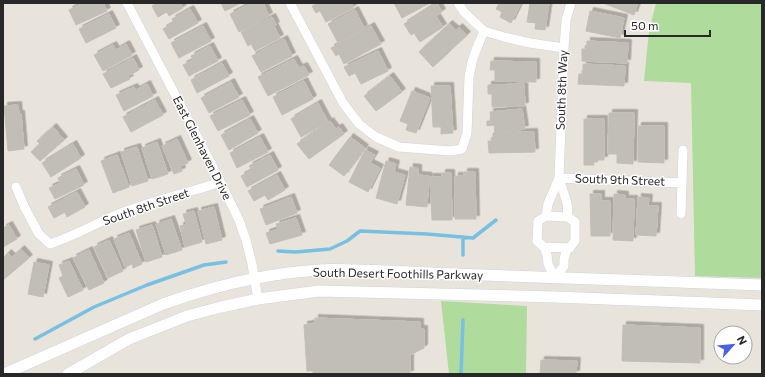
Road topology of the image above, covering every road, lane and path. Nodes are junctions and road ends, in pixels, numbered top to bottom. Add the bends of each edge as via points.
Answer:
1 (127, 3) edge
2 (290, 3) edge
3 (458, 3) edge
4 (571, 3) edge
5 (484, 31) junction
6 (564, 48) junction
7 (683, 150) dead end
8 (559, 178) junction
9 (220, 182) junction
10 (682, 183) junction
11 (16, 187) dead end
12 (681, 214) dead end
13 (546, 216) junction
14 (568, 217) junction
15 (544, 247) junction
16 (570, 248) junction
17 (255, 278) junction
18 (555, 278) junction
19 (762, 285) edge
20 (258, 299) junction
21 (762, 305) edge
22 (4, 374) edge
23 (68, 374) edge

1 - 9 street, East Glenhaven Drive
2 - 5 street via 343,103 359,124 376,137 400,147 450,151 462,149 467,133 469,77
3 - 5 street
4 - 6 street, South 8th Way via 566,20
5 - 6 street via 530,44
6 - 8 street, South 8th Way
7 - 10 street, South 9th Street
8 - 10 street, South 9th Street
8 - 13 street, South 8th Way
8 - 14 street, South 8th Way via 567,203
9 - 11 street, South 8th Street via 138,207 50,244 39,234
9 - 17 street, East Glenhaven Drive via 242,227
10 - 12 street, South 9th Street
13 - 14 street
13 - 15 street, South 8th Way via 538,221 538,241
14 - 16 street, South 8th Way via 575,222 575,241
15 - 16 street
15 - 18 street, South 8th Way
16 - 18 street, South 8th Way via 566,252 564,266
17 - 18 street, South Desert Foothills Parkway via 332,270
17 - 20 street, East Glenhaven Drive
17 - 22 street, South Desert Foothills Parkway via 163,304
18 - 19 street, South Desert Foothills Parkway
20 - 21 street, South Desert Foothills Parkway via 319,291
20 - 23 street, South Desert Foothills Parkway via 204,311 129,339

